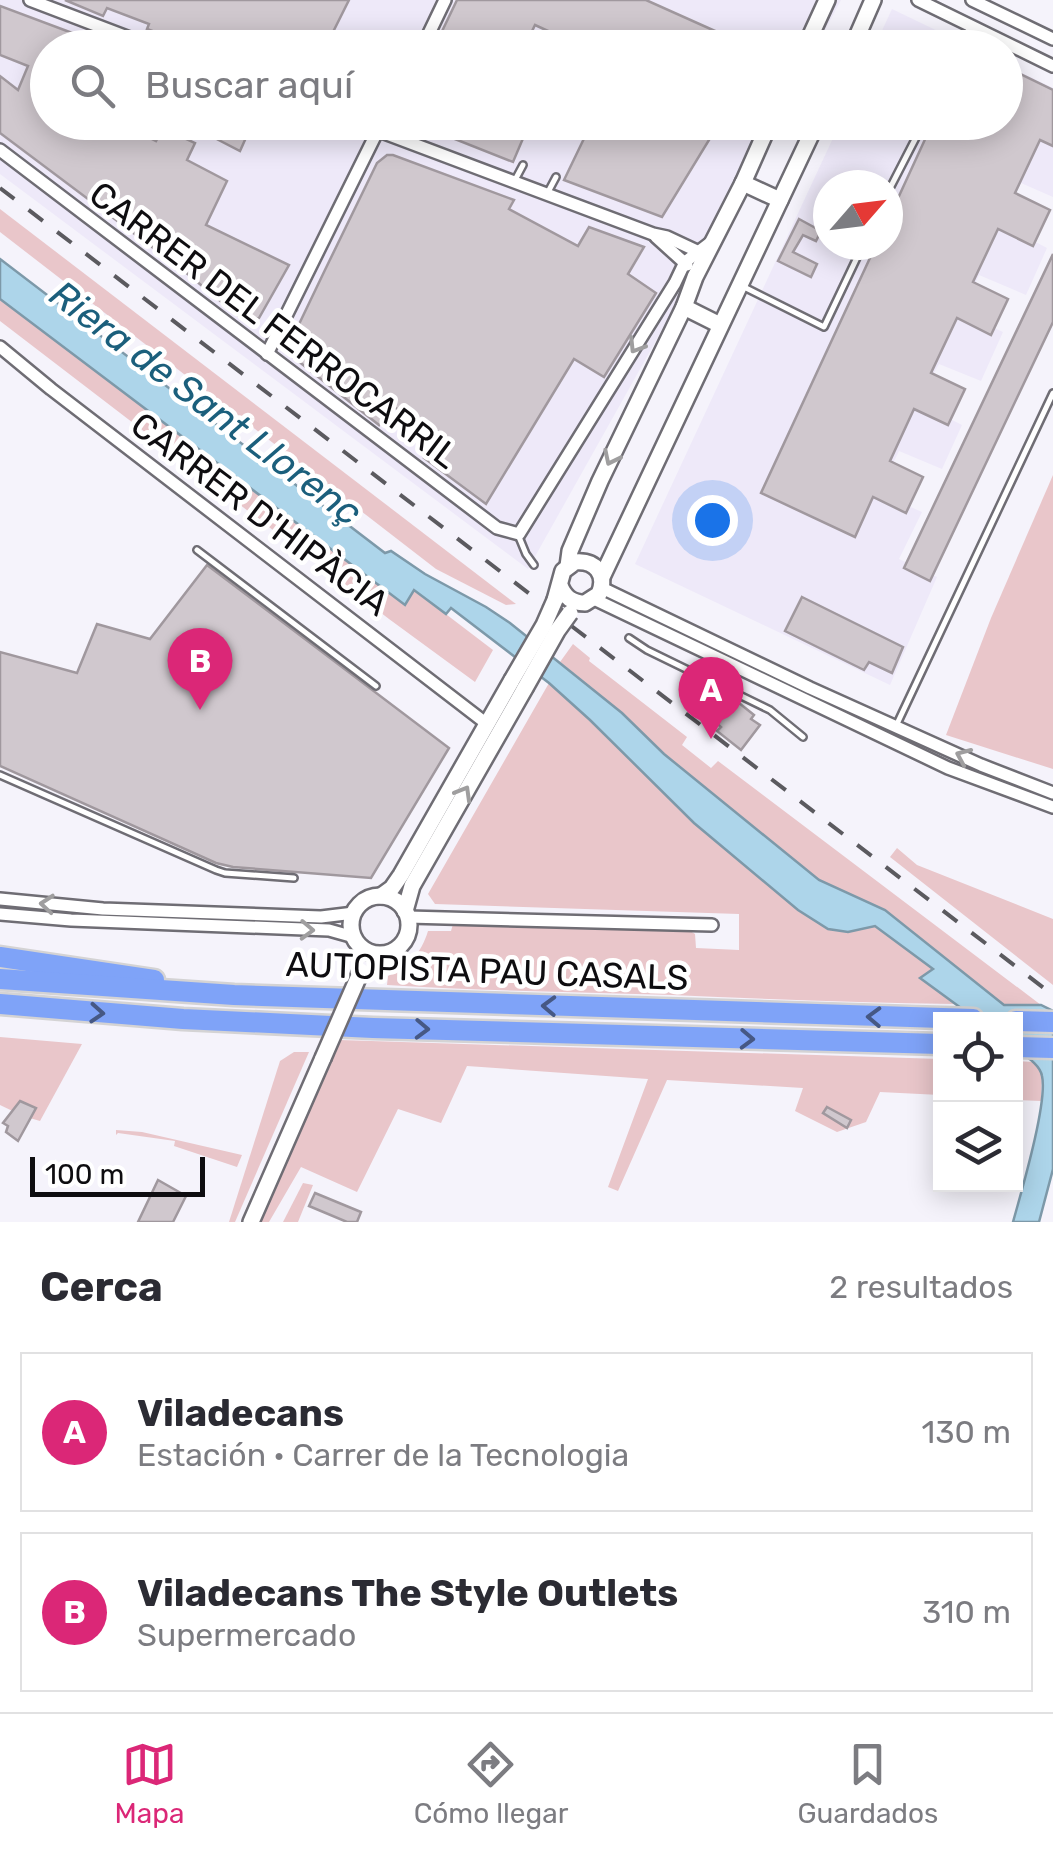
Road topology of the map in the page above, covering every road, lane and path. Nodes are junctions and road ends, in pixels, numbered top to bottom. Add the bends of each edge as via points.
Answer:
1 (30, 0) edge
2 (446, 0) edge
3 (828, 0) edge
4 (873, 0) edge
5 (918, 0) edge
6 (972, 0) edge
7 (970, 26) junction
8 (109, 30) edge
9 (431, 30) edge
10 (814, 30) edge
11 (860, 30) edge
12 (968, 30) edge
13 (978, 30) edge
14 (1053, 39) edge
15 (1023, 52) edge
16 (1053, 66) edge
17 (372, 140) edge
18 (413, 140) edge
19 (762, 140) edge
20 (808, 140) edge
21 (915, 140) edge
22 (0, 150) edge
23 (523, 165) dead end
24 (899, 170) edge
25 (556, 177) dead end
26 (514, 182) junction
27 (743, 183) junction
28 (547, 195) junction
29 (780, 200) junction
30 (653, 234) junction
31 (713, 241) junction
32 (699, 252) junction
33 (856, 260) edge
34 (685, 262) junction
35 (695, 276) junction
36 (739, 285) junction
37 (684, 307) junction
38 (720, 324) junction
39 (0, 347) edge
40 (267, 354) junction
41 (3, 365) dead end
42 (36, 377) junction
43 (1053, 394) edge
44 (519, 534) junction
45 (197, 550) dead end
46 (534, 565) dead end
47 (568, 566) junction
48 (558, 592) junction
49 (589, 596) junction
50 (628, 638) dead end
51 (518, 684) junction
52 (376, 686) dead end
53 (487, 724) junction
54 (896, 726) junction
55 (803, 738) dead end
56 (0, 775) edge
57 (1053, 793) edge
58 (1053, 807) edge
59 (294, 878) dead end
60 (381, 896) junction
61 (0, 900) edge
62 (354, 913) junction
63 (0, 914) edge
64 (407, 914) junction
65 (712, 925) dead end
66 (354, 937) junction
67 (369, 952) junction
68 (0, 957) edge
69 (0, 979) edge
70 (234, 995) junction
71 (0, 1004) edge
72 (933, 1019) edge
73 (1023, 1021) edge
74 (1053, 1022) edge
75 (933, 1044) edge
76 (1023, 1046) edge
77 (1053, 1048) edge
78 (251, 1222) edge

1 - 8 street
2 - 9 street
3 - 10 street
4 - 11 street
5 - 7 street
6 - 14 street
7 - 12 lane
7 - 13 street
15 - 16 street
17 - 40 street
18 - 26 street
19 - 27 street
20 - 29 street
21 - 24 lane
22 - 40 street, CARRER DEL FERROCARRIL
23 - 26 lane
25 - 28 lane
26 - 28 street
27 - 29 street
27 - 31 street
28 - 30 street
29 - 36 street
30 - 32 street
30 - 34 street
31 - 32 street
31 - 35 street
32 - 34 street
33 - 36 lane via 824,326
34 - 35 street
34 -> 44 street
35 - 37 street
36 - 38 street
37 - 38 street
37 -> 47 street via 600,481
38 - 49 street
39 - 42 street, CARRER D'HIPÀCIA
40 - 44 street, CARRER DEL FERROCARRIL via 497,528
41 - 42 street
42 - 53 street, CARRER D'HIPÀCIA
43 - 54 lane
44 - 46 lane
45 - 52 lane
47 - 48 street
47 - 49 street via 588,562 598,569
48 - 49 street
48 - 51 street, bridge
49 - 51 street, bridge
49 - 54 street
49 - 58 street via 948,768
50 - 55 lane via 770,710
51 - 53 street
64 -> 51 street via 412,886
53 - 60 street via 401,876
57 -> 54 street
56 - 59 lane via 225,873
60 - 62 street via 368,898
60 - 64 street
62 -> 61 street via 162,912
62 - 66 street
63 -> 66 street via 329,930
64 - 65 street
64 - 67 street via 402,944 384,954
66 - 67 street
67 - 78 street, bridge
68 - 70 highway
69 - 70 highway, AUTOPISTA PAU CASALS
72 -> 70 highway, AUTOPISTA PAU CASALS
71 -> 75 highway, AUTOPISTA PAU CASALS via 354,1027
73 - 74 highway
76 - 77 highway

